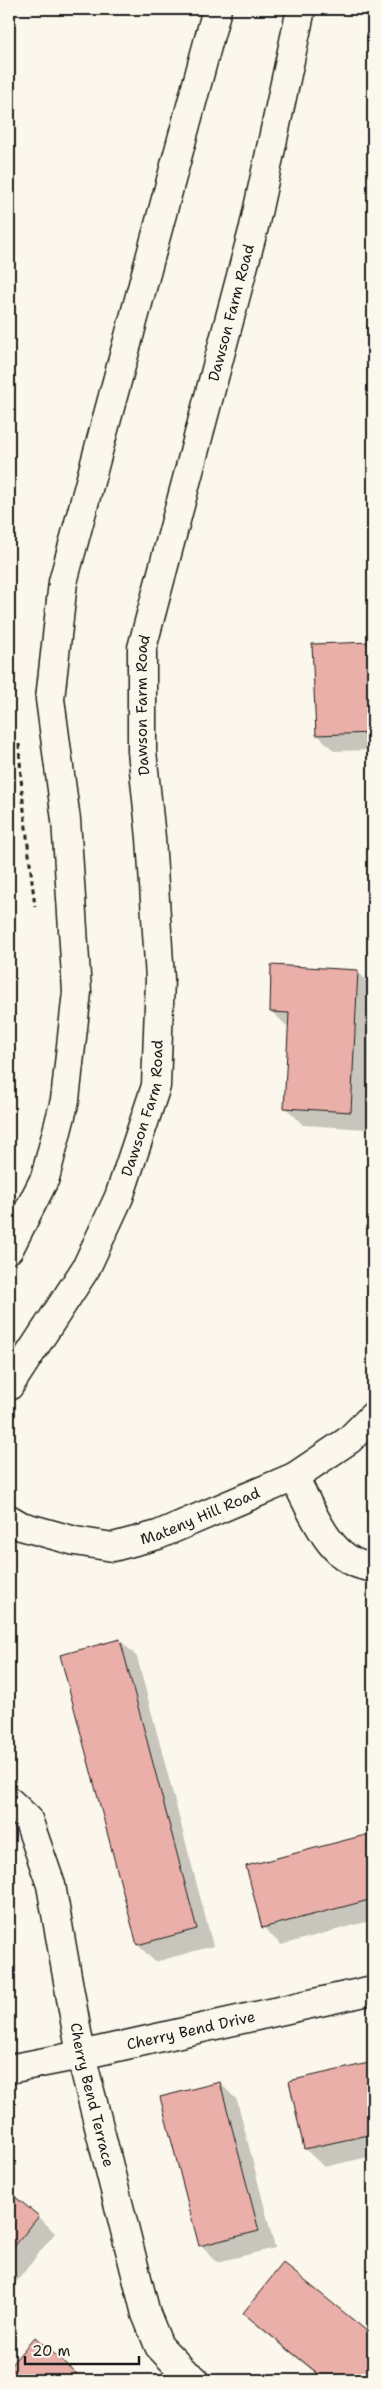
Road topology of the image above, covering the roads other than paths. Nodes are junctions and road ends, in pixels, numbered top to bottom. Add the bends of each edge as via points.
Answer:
1 (217, 9) edge
2 (301, 9) edge
3 (9, 1249) edge
4 (9, 1386) edge
5 (373, 1416) edge
6 (294, 1478) junction
7 (9, 1519) edge
8 (373, 1567) edge
9 (9, 1800) edge
10 (373, 1990) edge
11 (81, 2056) junction
12 (9, 2069) edge
13 (195, 2380) edge

1 - 3 street via 63,582 50,699 66,820 77,992 65,1100 45,1178
2 - 4 street, Dawson Farm Road via 254,226 142,648 142,751 160,979 156,1086 119,1197 86,1268
5 - 6 street, Mateny Hill Road via 349,1440
6 - 7 street, Mateny Hill Road via 158,1535 113,1546 75,1541 21,1526
6 - 8 street via 330,1544 361,1566
9 - 11 street, Cherry Bend Terrace via 28,1819 51,1885
10 - 11 street, Cherry Bend Drive
11 - 12 street, Cherry Bend Drive
11 - 13 street, Cherry Bend Terrace via 146,2314 159,2346

